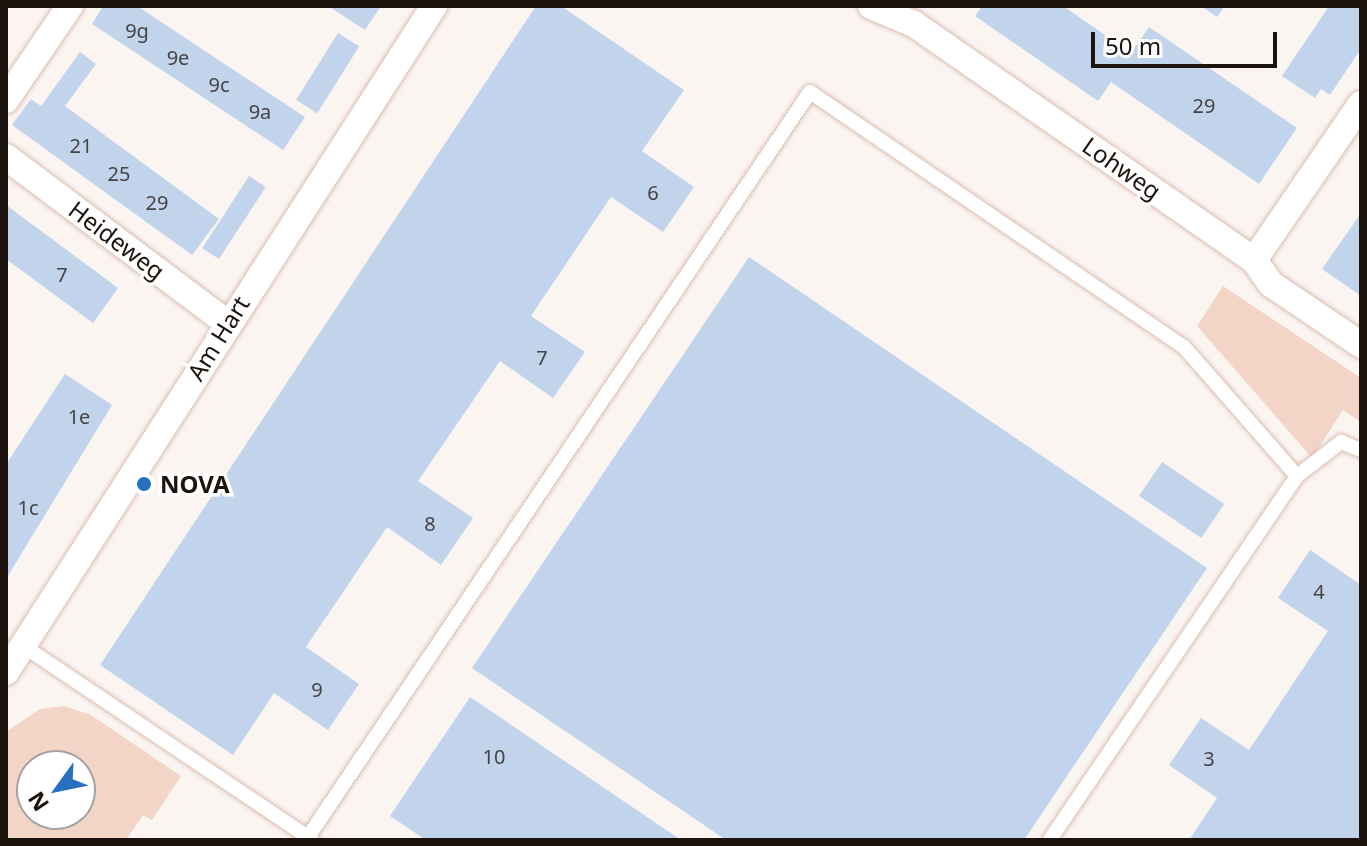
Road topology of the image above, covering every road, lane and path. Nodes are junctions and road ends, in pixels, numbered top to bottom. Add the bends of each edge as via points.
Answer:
1 (70, 6) edge
2 (434, 6) edge
3 (871, 6) edge
4 (921, 15) edge
5 (6, 100) edge
6 (1361, 104) edge
7 (6, 157) edge
8 (1254, 260) junction
9 (227, 323) junction
10 (1361, 345) edge
11 (1361, 450) edge
12 (1297, 476) junction
13 (22, 645) junction
14 (7, 670) edge
15 (310, 839) edge
16 (1050, 840) edge

1 - 5 street
2 - 9 street, Am Hart
3 - 4 street, Lohweg
4 - 8 street, Lohweg
6 - 8 street
7 - 9 street, Heideweg
8 - 10 street, Lohweg via 1271,284
9 - 13 street, Am Hart
11 - 12 lane via 1341,442
12 - 15 lane via 1184,347 810,92
12 - 16 lane
13 - 14 street, Am Hart
13 - 15 lane

